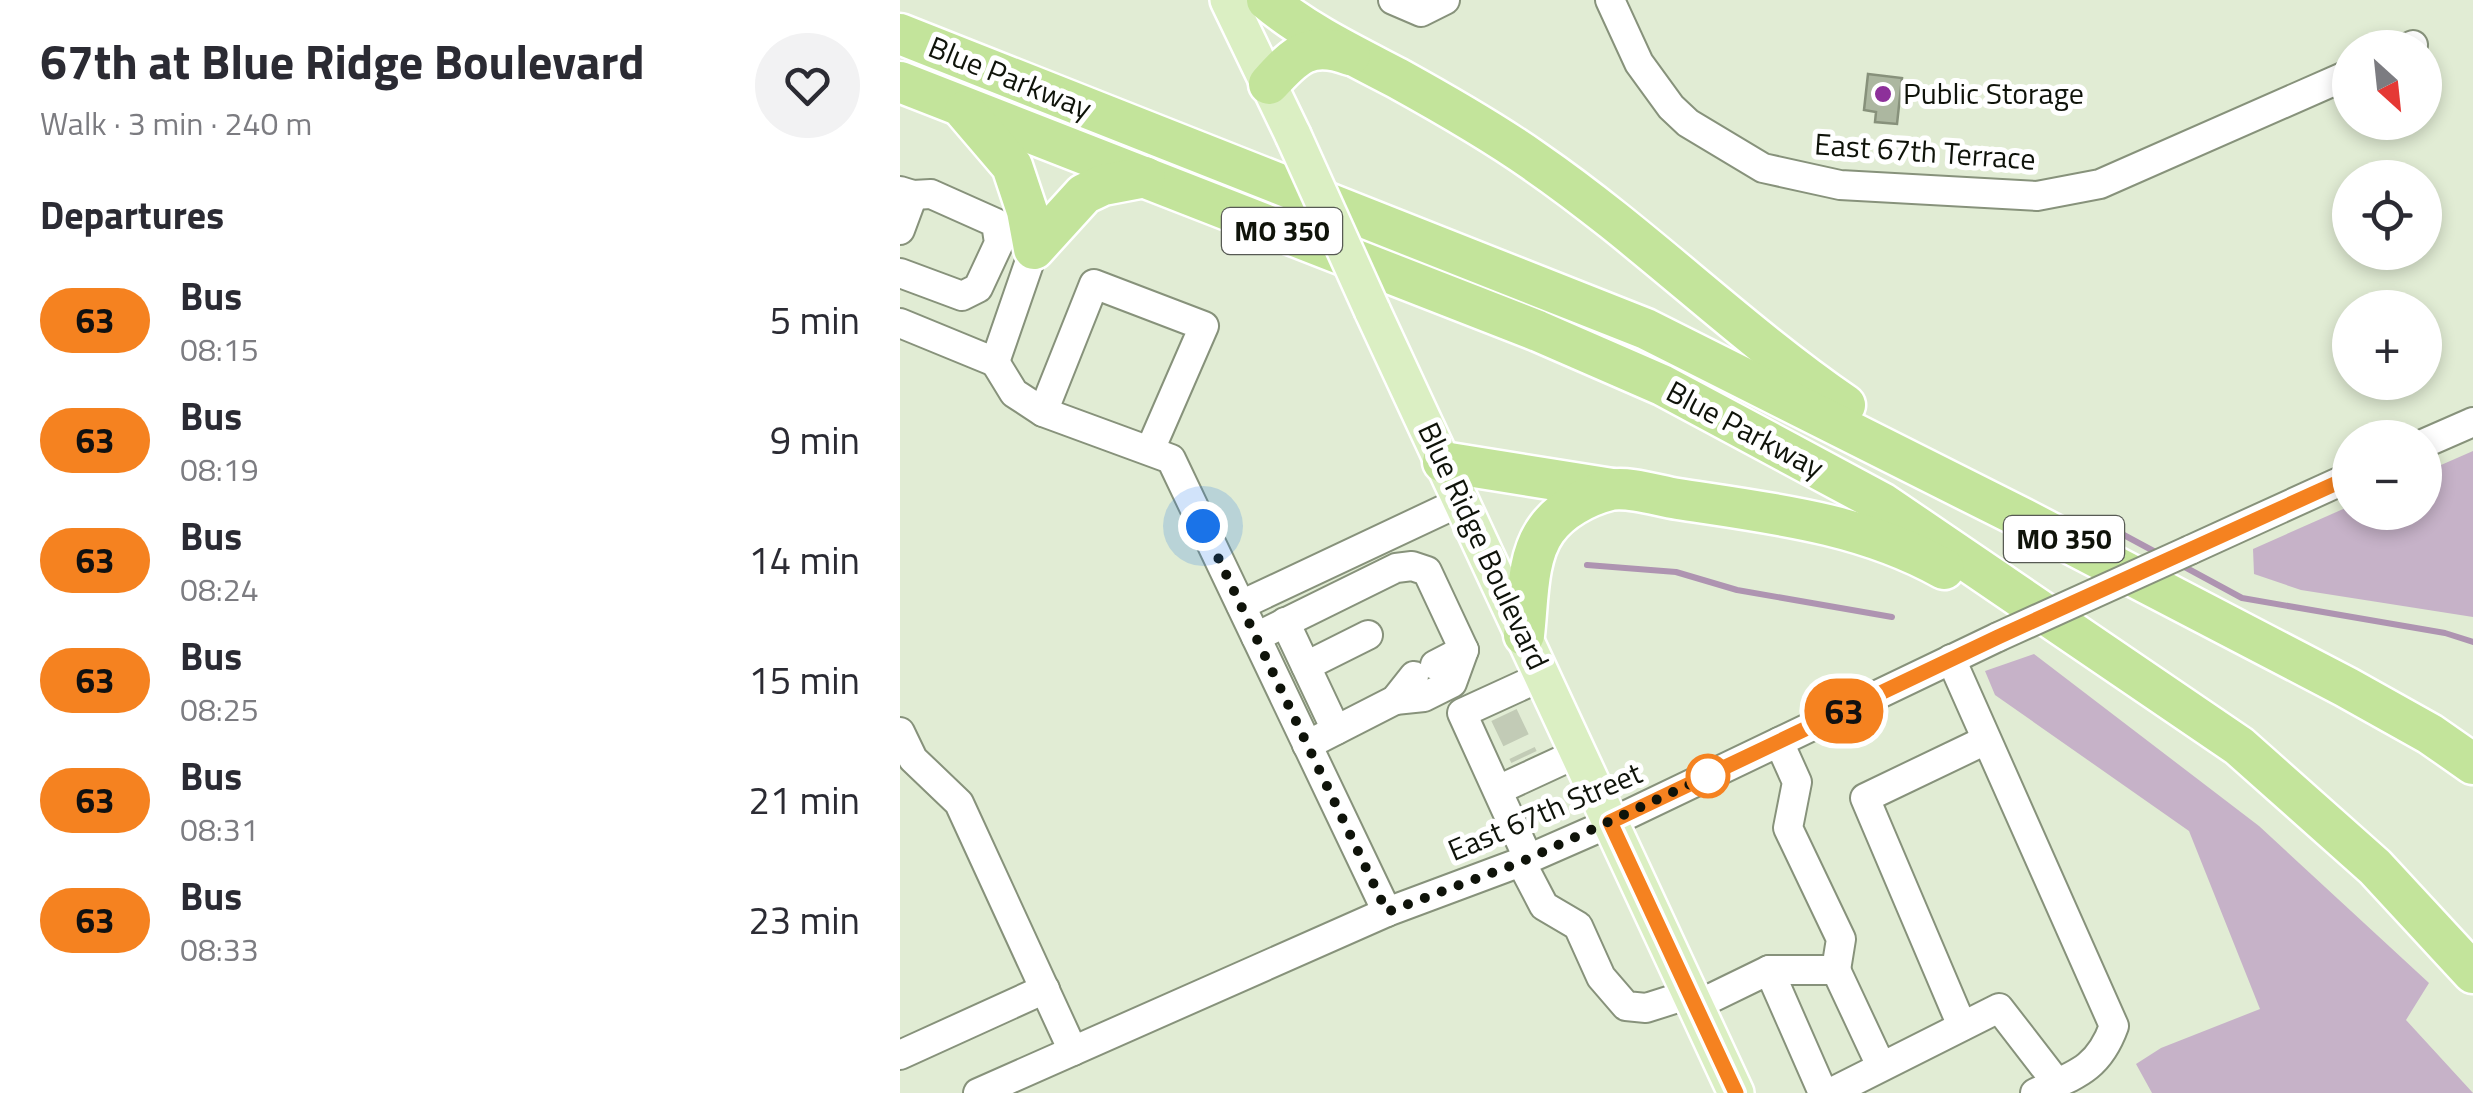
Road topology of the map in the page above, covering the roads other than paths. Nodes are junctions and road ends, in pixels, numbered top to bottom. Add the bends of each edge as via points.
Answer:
1 (1228, 0) edge
2 (1267, 0) edge
3 (1393, 0) edge
4 (1445, 0) edge
5 (1610, 0) edge
6 (900, 34) edge
7 (1364, 60) junction
8 (900, 82) edge
9 (2332, 82) edge
10 (1269, 84) junction
11 (959, 104) junction
12 (1145, 177) junction
13 (906, 193) edge
14 (900, 230) edge
15 (1034, 249) junction
16 (900, 273) edge
17 (900, 323) edge
18 (995, 362) junction
19 (1043, 412) junction
20 (2473, 422) edge
21 (2442, 436) edge
22 (1150, 450) junction
23 (1444, 462) junction
24 (2332, 485) edge
25 (1614, 489) junction
26 (1462, 501) junction
27 (2016, 515) junction
28 (1241, 606) junction
29 (1285, 622) junction
30 (1368, 635) dead end
31 (1524, 635) junction
32 (1256, 636) junction
33 (1464, 650) junction
34 (1951, 660) junction
35 (1306, 666) junction
36 (1543, 676) junction
37 (1395, 700) junction
38 (1336, 730) junction
39 (900, 732) edge
40 (1986, 740) junction
41 (1779, 742) junction
42 (1307, 745) junction
43 (1578, 753) junction
44 (2473, 764) edge
45 (1498, 790) junction
46 (2308, 804) junction
47 (1610, 822) junction
48 (1525, 860) junction
49 (1387, 912) junction
50 (1769, 970) junction
51 (1836, 970) junction
52 (2473, 974) edge
53 (1044, 989) junction
54 (1692, 1000) junction
55 (1962, 1026) junction
56 (1073, 1052) junction
57 (900, 1055) edge
58 (1882, 1066) junction
59 (2046, 1088) edge
60 (978, 1093) edge
61 (1736, 1093) edge
62 (1827, 1093) edge

1 - 10 main road, Blue Ridge Boulevard
2 - 7 highway
3 - 4 street via 1421,12
5 - 9 street, East 67th Terrace via 1639,63 1688,124 1763,168 1840,185 2037,196 2100,184
6 - 27 highway, Blue Parkway / MO 350 via 1646,329
7 - 10 highway via 1310,50 1292,58
7 - 27 highway via 1534,161 1787,366
8 - 11 highway, Blue Parkway / MO 350
10 - 23 main road, Blue Ridge Boulevard, bridge
11 - 12 highway, Blue Parkway / MO 350
11 - 15 highway via 1012,166
12 - 15 highway via 1084,194
12 - 46 highway, Blue Parkway / MO 350 via 1538,331 1662,384 1778,446 1882,503 2162,692
13 - 14 street
13 - 16 street via 931,194 996,223 999,244 978,288 962,296
15 - 18 street
17 - 18 street
18 - 19 street via 1014,393
19 - 22 street
19 - 22 street via 1094,284 1204,326
20 - 21 street
22 - 28 street via 1170,459
23 - 25 highway
23 - 26 main road, Blue Ridge Boulevard
24 - 34 street, East 67th Street, bridge
25 - 31 highway via 1580,501 1546,530 1530,576
25 - 46 highway via 1804,518 1925,558 1996,598 2229,760
26 - 28 street
26 - 31 main road, Blue Ridge Boulevard
27 - 44 highway, Blue Parkway / MO 350 via 2346,687
28 - 32 street
29 - 32 street
29 - 33 street via 1412,566 1427,571
29 - 35 street
30 - 35 street
31 - 36 main road, Blue Ridge Boulevard
32 - 42 street
33 - 37 street via 1424,670
33 - 37 street via 1452,683 1424,698
34 - 40 street
34 - 41 street, East 67th Street
35 - 38 street
36 - 43 main road, Blue Ridge Boulevard
36 - 45 street via 1500,706 1462,712
37 - 38 street
38 - 42 street
39 - 53 street via 913,759 959,803
40 - 55 street via 1865,798
40 - 59 street via 2114,1026 2105,1050 2084,1070
41 - 47 street, East 67th Street
41 - 51 street via 1797,782 1788,828 1841,939
42 - 49 street
43 - 45 street via 1527,766
43 - 47 main road, Blue Ridge Boulevard
45 - 48 street
46 - 52 highway, Blue Parkway / MO 350
47 - 48 street, East 67th Street
47 - 54 main road, Blue Ridge Boulevard
48 - 49 street, East 67th Street
48 - 54 street via 1544,906 1578,926 1600,977 1626,1006
49 - 56 street, East 67th Street
50 - 51 street
50 - 54 street
50 - 62 street
51 - 58 street
53 - 56 street
53 - 57 street
54 - 61 main road, Blue Ridge Boulevard
55 - 58 street
55 - 59 street via 1999,1008
56 - 60 street, East 67th Street
58 - 62 street

